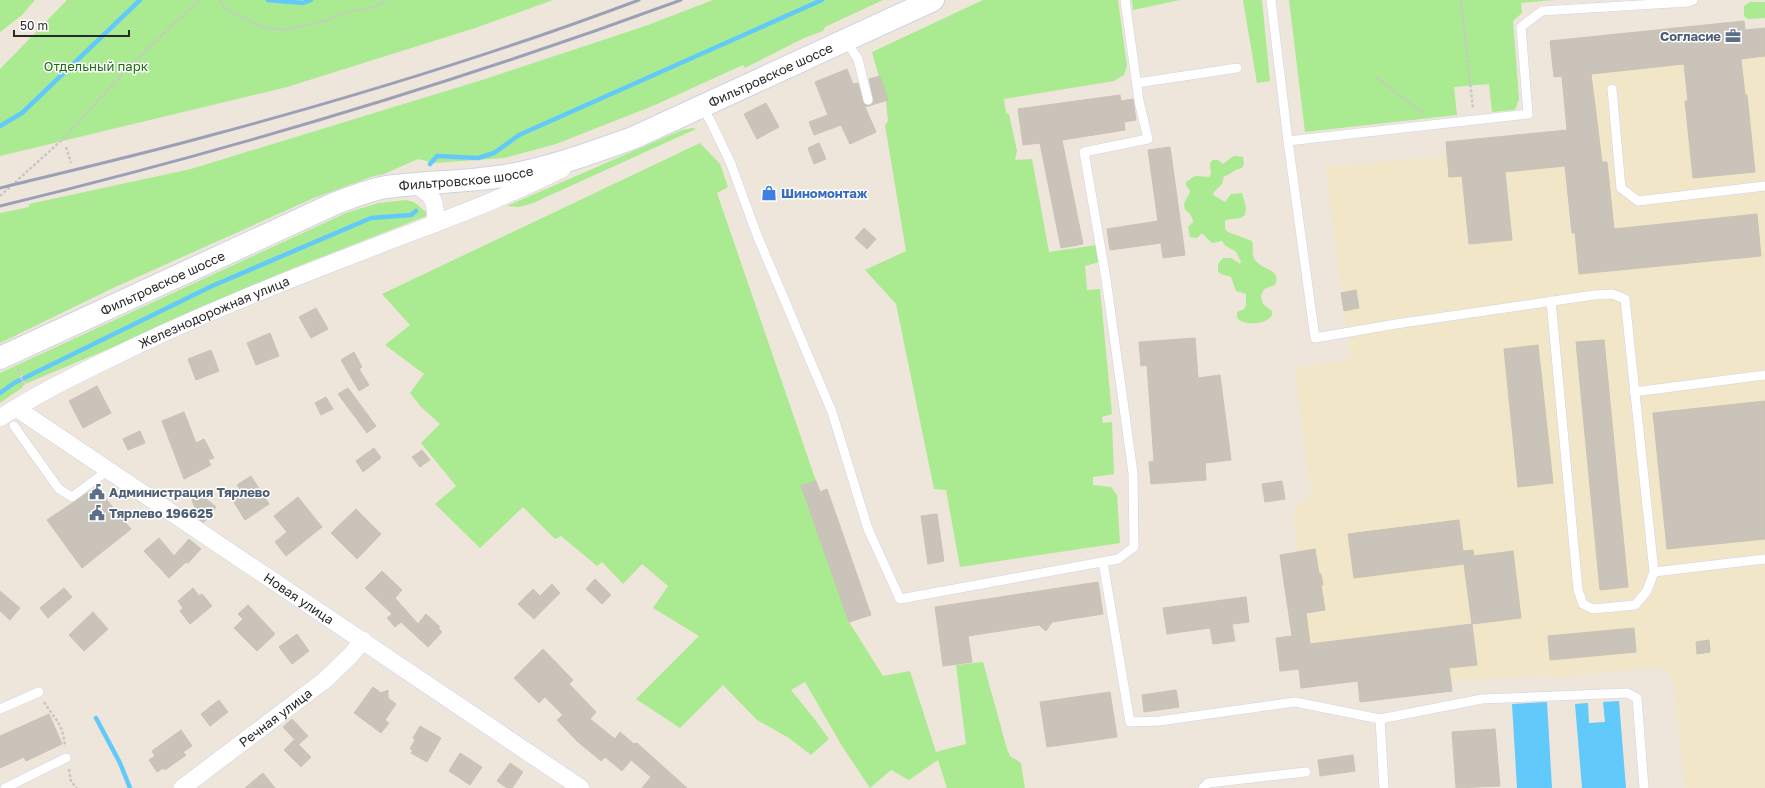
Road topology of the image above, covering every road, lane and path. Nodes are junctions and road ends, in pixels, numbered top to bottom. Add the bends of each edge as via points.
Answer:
1 (200, 0) edge
2 (220, 0) edge
3 (388, 0) edge
4 (933, 0) edge
5 (1125, 0) edge
6 (1271, 0) edge
7 (1462, 0) edge
8 (1693, 0) edge
9 (846, 40) junction
10 (1237, 68) dead end
11 (1377, 78) dead end
12 (1137, 83) junction
13 (1612, 89) dead end
14 (868, 100) dead end
15 (702, 106) junction
16 (1473, 113) dead end
17 (1436, 124) junction
18 (1288, 141) junction
19 (66, 147) dead end
20 (600, 150) junction
21 (70, 163) dead end
22 (415, 185) junction
23 (1765, 186) edge
24 (0, 196) edge
25 (435, 224) junction
26 (1551, 301) junction
27 (0, 358) edge
28 (20, 373) dead end
29 (1765, 375) edge
30 (24, 386) dead end
31 (1634, 392) junction
32 (16, 408) junction
33 (7, 422) edge
34 (107, 471) junction
35 (1765, 559) edge
36 (1103, 562) junction
37 (1654, 572) junction
38 (363, 640) junction
39 (39, 692) joint
40 (0, 709) edge
41 (1380, 719) junction
42 (66, 758) junction
43 (1306, 772) dead end
44 (6, 788) edge
45 (77, 788) edge
46 (182, 788) edge
47 (581, 788) edge
48 (1202, 788) edge
49 (1384, 788) edge
50 (1644, 788) edge

1 - 24 path via 151,45 63,139
2 - 3 path via 227,10 265,28 285,30 373,7
4 - 9 main road, Фильтровское шоссе
5 - 12 lane
6 - 18 lane
7 - 16 path
8 - 17 lane via 1542,11 1521,27 1528,114
9 - 14 lane via 858,60
9 - 15 main road, Фильтровское шоссе
10 - 12 lane
11 - 17 path
12 - 36 lane via 1148,139 1084,152 1106,279 1132,473 1134,547 1118,559
13 - 23 lane via 1621,188 1638,201
15 - 20 main road, Фильтровское шоссе via 633,138
15 - 36 lane via 731,164 760,242 832,412 868,529 900,599
17 - 18 lane
18 - 26 lane via 1315,338 1365,328
19 - 21 path
20 - 22 main road, Фильтровское шоссе via 526,172
20 - 25 street, Железнодорожная улица via 532,184
22 - 25 street via 430,195 435,203
22 - 27 main road, Фильтровское шоссе via 385,187 336,203
25 - 32 street, Железнодорожная улица via 232,302 143,342
26 - 31 lane via 1612,294 1625,299
26 - 37 lane via 1578,590 1583,604 1593,609 1635,605 1647,591
28 - 30 path
29 - 31 lane
31 - 37 lane
32 - 33 street, Железнодорожная улица
32 - 34 street, Новая улица
33 - 34 lane via 59,489 72,497
34 - 38 street, Новая улица
35 - 37 lane
36 - 41 lane via 1130,722 1159,722 1295,702
38 - 46 street, Речная улица via 325,680
38 - 47 street, Новая улица
39 - 40 lane
39 - 42 path via 64,732
41 - 49 lane
41 - 50 lane via 1482,699 1627,693 1637,698
42 - 44 lane
42 - 45 path via 71,782
43 - 48 lane via 1208,783

